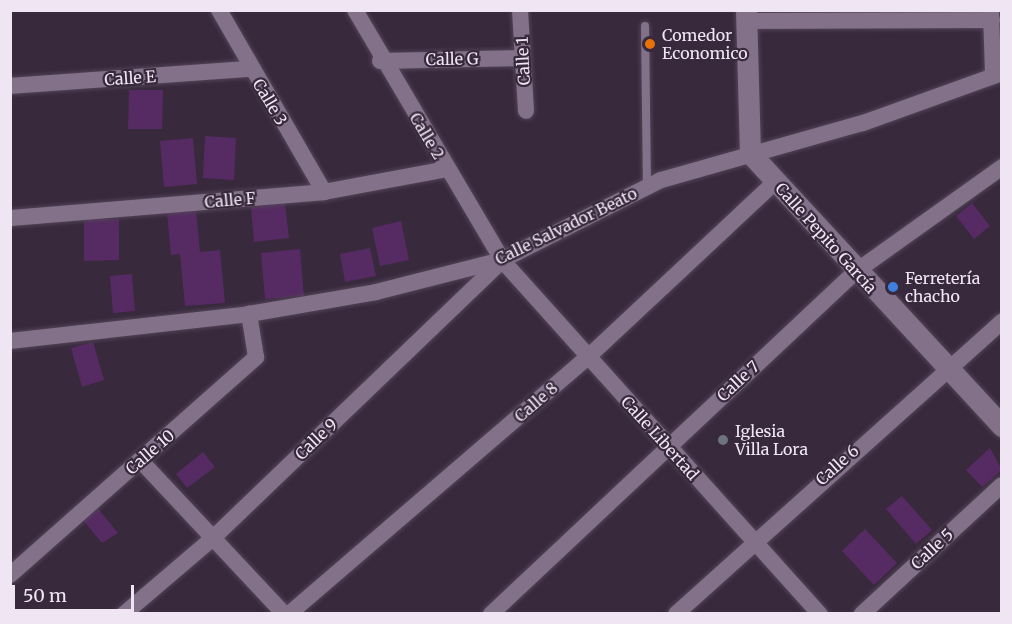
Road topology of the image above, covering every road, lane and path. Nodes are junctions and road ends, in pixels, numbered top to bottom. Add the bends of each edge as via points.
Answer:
1 (219, 10) edge
2 (355, 10) edge
3 (520, 10) edge
4 (991, 15) edge
5 (746, 16) edge
6 (645, 26) dead end
7 (523, 58) junction
8 (380, 61) junction
9 (249, 69) junction
10 (997, 75) edge
11 (10, 86) edge
12 (526, 111) dead end
13 (750, 153) junction
14 (1002, 167) edge
15 (447, 170) junction
16 (775, 182) junction
17 (647, 187) junction
18 (324, 192) junction
19 (10, 218) edge
20 (502, 260) junction
21 (855, 272) junction
22 (249, 314) junction
23 (1002, 321) edge
24 (10, 341) edge
25 (588, 357) junction
26 (948, 367) junction
27 (1002, 426) edge
28 (667, 447) junction
29 (140, 460) junction
30 (1002, 485) edge
31 (214, 537) junction
32 (753, 541) junction
33 (10, 574) edge
34 (124, 614) edge
35 (284, 614) edge
36 (289, 614) edge
37 (491, 614) edge
38 (676, 614) edge
39 (820, 614) edge
40 (862, 614) edge

1 - 9 street, Calle 3
2 - 8 street, Calle 2
3 - 7 street, Calle 1
4 - 5 street
4 - 10 street
5 - 13 street
6 - 17 lane
7 - 8 street, Calle G
7 - 12 street, Calle 1
8 - 15 street, Calle 2
9 - 11 street, Calle E
9 - 18 street, Calle 3
10 - 13 street, Calle Salvador Beato via 863,123
13 - 16 street, Calle Pepito García
13 - 17 street, Calle Salvador Beato
14 - 21 street, Calle 7
15 - 18 street, Calle F
15 - 20 street, Calle 2
16 - 21 street, Calle Pepito García
16 - 25 street, Calle 8
17 - 20 street, Calle Salvador Beato
18 - 19 street, Calle F
20 - 22 street, Calle Salvador Beato via 376,292
20 - 25 street, Calle Libertad
20 - 31 street, Calle 9
21 - 26 street, Calle Pepito García
21 - 28 street, Calle 7
22 - 24 street, Calle Salvador Beato
22 - 29 street, Calle 10 via 256,357
23 - 26 street, Calle 6
25 - 28 street, Calle Libertad
25 - 36 street, Calle 8
26 - 27 street, Calle Pepito García
26 - 32 street, Calle 6
28 - 32 street, Calle Libertad
28 - 37 street, Calle 7
29 - 31 street
29 - 33 street, Calle 10
30 - 40 street, Calle 5
31 - 34 street, Calle 9
31 - 35 street
32 - 38 street, Calle 6
32 - 39 street, Calle Libertad

